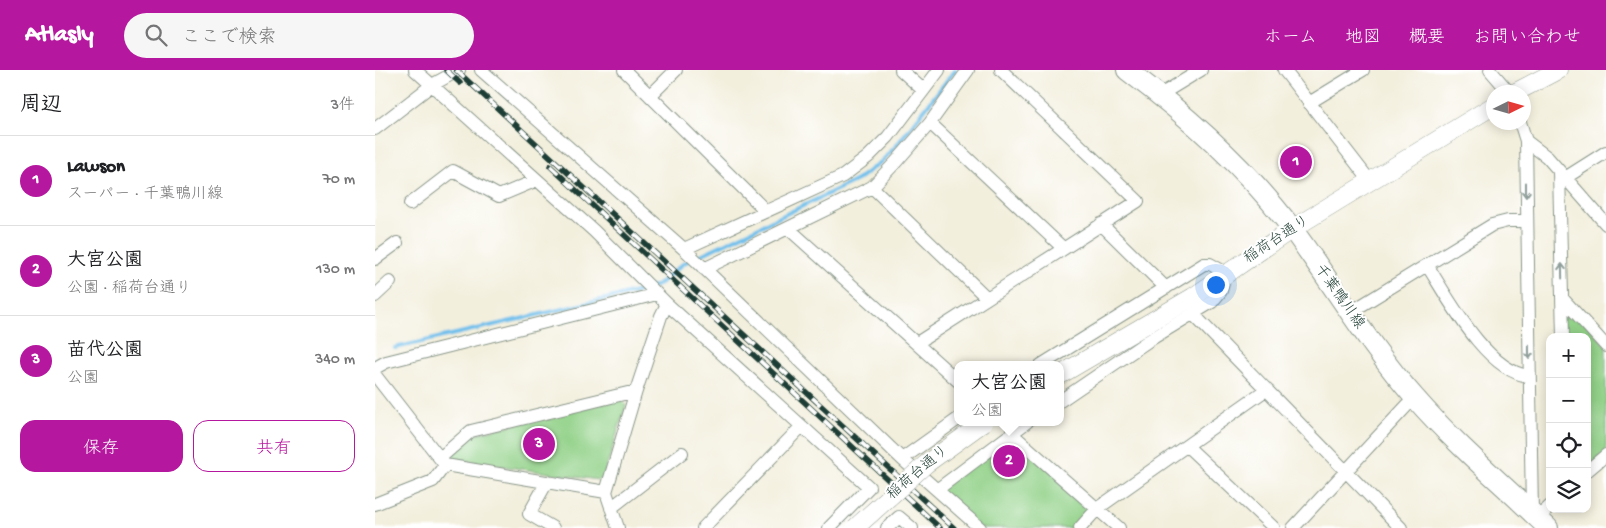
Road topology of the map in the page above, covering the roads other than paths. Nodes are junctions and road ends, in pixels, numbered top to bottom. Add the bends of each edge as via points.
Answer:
1 (415, 70) edge
2 (459, 70) edge
3 (481, 70) edge
4 (624, 70) edge
5 (676, 70) edge
6 (901, 70) edge
7 (939, 70) edge
8 (968, 70) edge
9 (1001, 70) edge
10 (1127, 70) edge
11 (1201, 70) edge
12 (1284, 70) edge
13 (1363, 70) edge
14 (1490, 70) edge
15 (1558, 70) edge
16 (432, 85) junction
17 (1503, 85) edge
18 (1529, 85) edge
19 (923, 90) junction
20 (1160, 95) junction
21 (650, 96) junction
22 (1309, 102) junction
23 (1486, 110) edge
24 (930, 123) junction
25 (375, 129) edge
26 (1523, 130) edge
27 (1526, 141) junction
28 (1606, 152) edge
29 (1562, 174) junction
30 (537, 180) junction
31 (1370, 181) junction
32 (871, 187) junction
33 (410, 204) dead end
34 (766, 211) junction
35 (1526, 221) junction
36 (1101, 224) junction
37 (1606, 224) edge
38 (788, 228) junction
39 (1293, 229) junction
40 (397, 243) dead end
41 (1063, 248) junction
42 (684, 249) junction
43 (375, 258) edge
44 (1427, 264) junction
45 (705, 269) junction
46 (1226, 274) junction
47 (390, 282) dead end
48 (1166, 288) junction
49 (657, 294) junction
50 (375, 296) edge
51 (986, 297) junction
52 (1562, 298) junction
53 (667, 304) junction
54 (1349, 313) junction
55 (1193, 314) junction
56 (1563, 333) edge
57 (917, 343) junction
58 (1606, 346) edge
59 (1047, 361) edge
60 (375, 368) edge
61 (1064, 373) edge
62 (375, 375) edge
63 (1529, 376) junction
64 (954, 377) edge
65 (1267, 389) junction
66 (636, 391) junction
67 (1064, 398) edge
68 (1414, 398) junction
69 (954, 422) edge
70 (978, 426) edge
71 (1021, 426) edge
72 (801, 427) junction
73 (1011, 433) junction
74 (1187, 446) junction
75 (682, 453) dead end
76 (902, 458) junction
77 (1604, 460) edge
78 (442, 461) junction
79 (1346, 469) junction
80 (1591, 469) edge
81 (547, 482) junction
82 (938, 489) junction
83 (606, 492) junction
84 (375, 504) edge
85 (611, 508) junction
86 (1098, 508) junction
87 (1542, 516) edge
88 (553, 528) edge
89 (617, 528) edge
90 (703, 528) edge
91 (829, 528) edge
92 (855, 528) edge
93 (887, 528) edge
94 (912, 528) edge
95 (979, 528) edge
96 (1080, 528) edge
97 (1119, 528) edge
98 (1274, 528) edge
99 (1293, 528) edge
100 (1401, 528) edge

1 - 16 street
2 - 16 street
3 - 42 street
4 - 21 street
5 - 21 street
6 - 19 street
7 - 19 street
8 - 24 street
9 - 36 street via 1138,201
10 - 20 main road, 千葉鴨川線
11 - 20 street
12 - 22 street
13 - 22 street
14 - 17 street
15 - 18 street
16 - 25 street
16 - 30 street
19 - 34 street via 887,136 849,172
20 - 39 main road, 千葉鴨川線 via 1235,161
21 - 34 street
22 - 31 street
23 - 31 street, 稲荷台通り
24 - 32 street
24 - 41 street
26 - 27 street
27 - 29 street
27 -> 35 street
28 - 29 street
29 - 37 street
52 -> 29 street
30 - 33 street via 499,196 453,171
30 - 49 street
31 - 39 street, 稲荷台通り
32 - 38 street
32 - 51 street
34 - 42 street
35 - 44 street via 1492,225
35 -> 63 street
36 - 41 street
36 - 48 street
38 - 45 street
38 - 57 street
39 - 46 street, 稲荷台通り
39 - 54 main road, 千葉鴨川線
40 - 43 street
41 - 51 street
42 - 45 street
44 - 54 street
44 - 63 street via 1477,342 1517,375
45 - 76 street
46 - 48 street via 1204,264
46 - 55 street via 1221,291 1212,302
46 - 61 street, 稲荷台通り
47 - 50 street
48 - 59 street
49 - 53 street
49 - 60 street via 386,362
51 - 57 street
52 - 56 street
52 - 58 street
53 - 66 street
53 - 72 street
54 - 68 main road, 千葉鴨川線
55 - 65 street
55 - 67 street
57 - 64 street
62 - 78 street
63 - 87 street
65 - 74 street
65 - 79 street
66 - 78 street via 471,431
66 - 83 street
68 - 79 street
68 - 87 main road, 千葉鴨川線 via 1456,442
69 - 76 street
70 - 92 street, 稲荷台通り, bridge via 926,464
71 - 73 street
72 - 90 street
72 - 91 street via 869,487
73 - 82 street
73 - 86 street
74 - 86 street
74 - 98 street
75 - 85 street
76 - 82 street
77 - 80 street
78 - 81 street
78 - 84 street via 433,481
79 - 99 street
79 - 100 street
81 - 83 street
81 - 88 street via 529,514
82 - 95 street
83 - 85 street
85 - 89 street
86 - 96 street
86 - 97 street
93 - 94 street via 899,517

